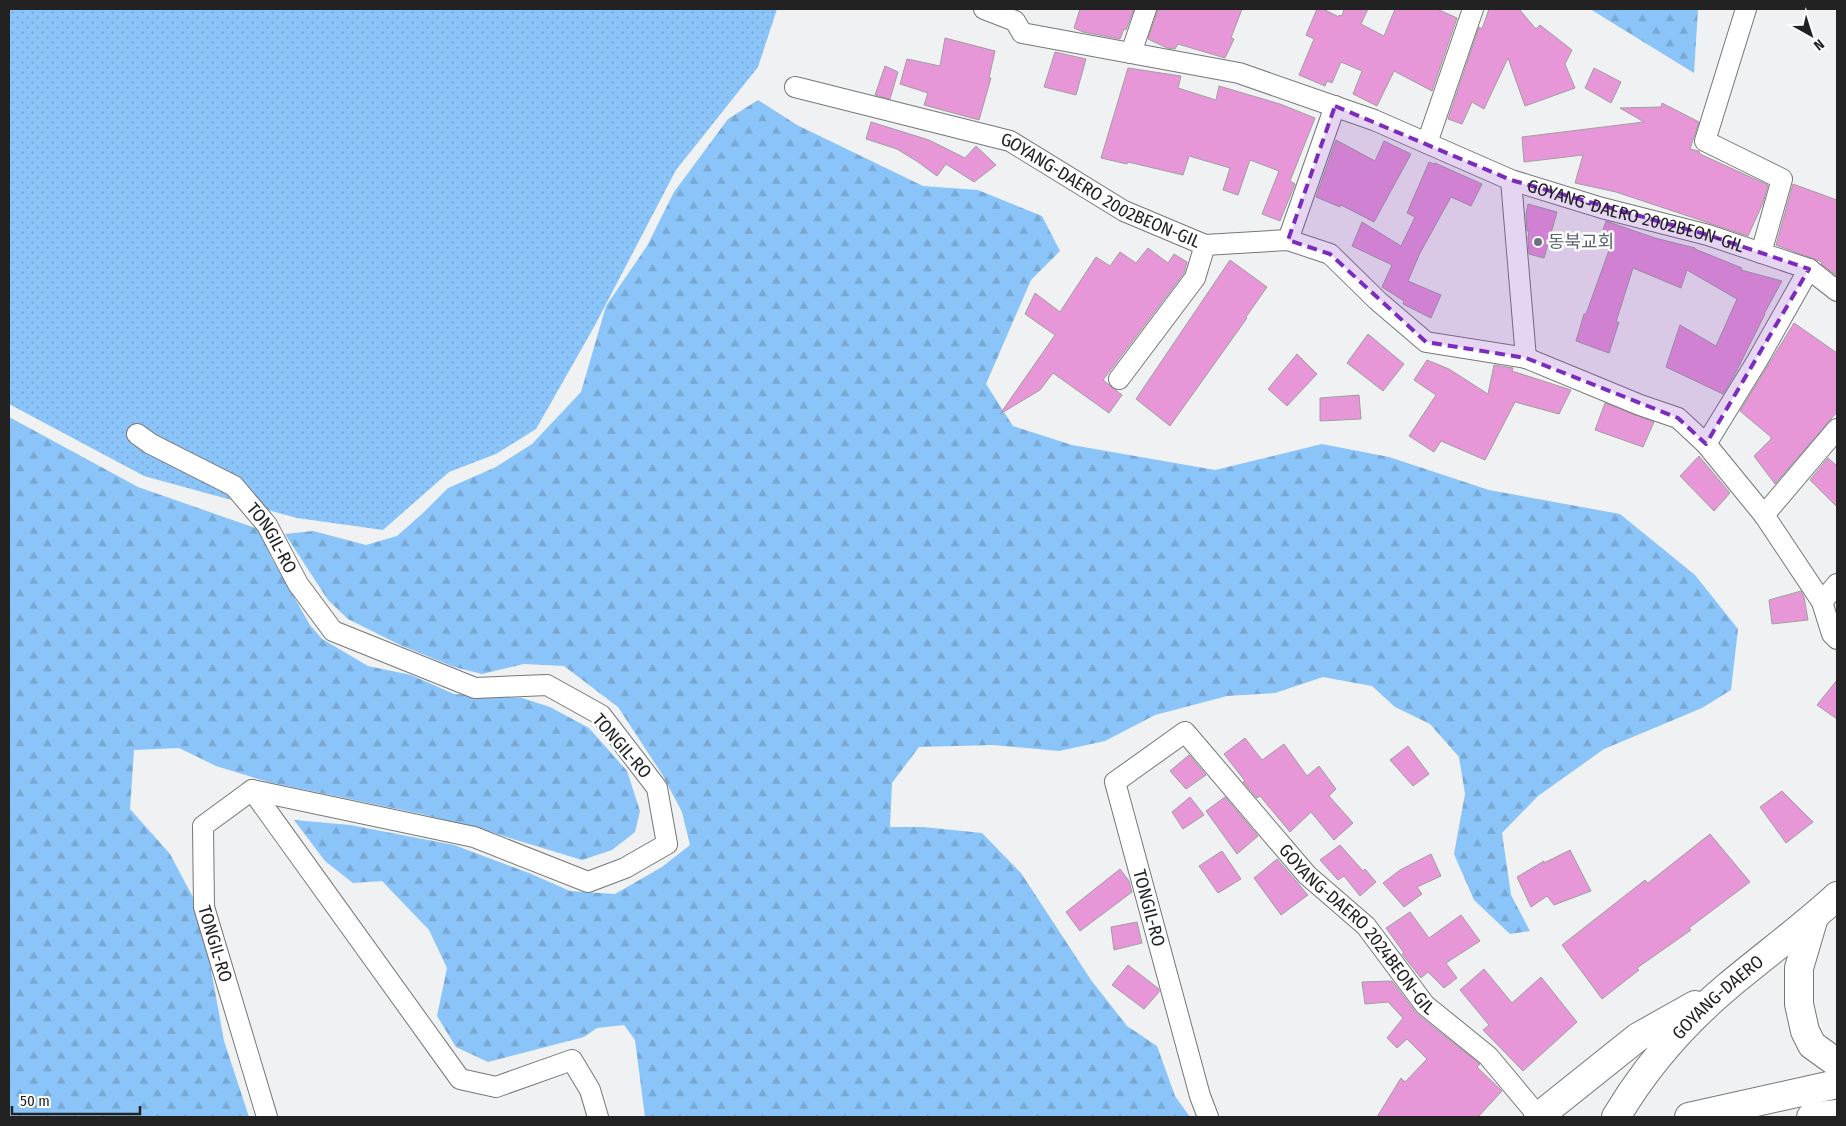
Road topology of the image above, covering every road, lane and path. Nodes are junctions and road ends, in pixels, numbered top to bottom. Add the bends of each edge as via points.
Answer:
1 (984, 9) edge
2 (1146, 9) edge
3 (1473, 9) edge
4 (1746, 9) edge
5 (1017, 15) edge
6 (1131, 53) junction
7 (795, 87) dead end
8 (1335, 106) junction
9 (1427, 143) junction
10 (1511, 180) junction
11 (1288, 240) junction
12 (1205, 244) junction
13 (1761, 253) junction
14 (1809, 269) junction
15 (1837, 291) edge
16 (1526, 358) junction
17 (1119, 379) dead end
18 (1837, 429) edge
19 (137, 434) dead end
20 (1706, 444) junction
21 (1764, 516) junction
22 (1837, 584) edge
23 (1822, 602) junction
24 (1837, 639) edge
25 (1185, 732) joint
26 (252, 790) junction
27 (1837, 896) edge
28 (1814, 917) junction
29 (1726, 988) junction
30 (1837, 1063) edge
31 (1837, 1084) edge
32 (1837, 1114) edge
33 (267, 1117) edge
34 (598, 1117) edge
35 (1208, 1117) edge
36 (1539, 1117) edge
37 (1616, 1117) edge
38 (1689, 1117) edge
39 (1811, 1117) edge

1 - 5 street, GOYANG-DAERO 2002BEON-GIL
2 - 6 street
3 - 9 street
4 - 13 street, GOYANG-DAERO 2002BEON-GIL via 1706,141 1782,180
5 - 6 street, GOYANG-DAERO 2002BEON-GIL via 1022,33
6 - 8 street, GOYANG-DAERO 2002BEON-GIL via 1239,74
7 - 12 street, GOYANG-DAERO 2002BEON-GIL via 1010,140 1124,211
8 - 9 street, GOYANG-DAERO 2002BEON-GIL
8 - 11 street
9 - 10 street, GOYANG-DAERO 2002BEON-GIL
10 - 13 street, GOYANG-DAERO 2002BEON-GIL
10 - 16 street, GOYANG-DAERO 2002BEON-GIL
11 - 12 street, GOYANG-DAERO 2002BEON-GIL
11 - 16 street, GOYANG-DAERO 2002BEON-GIL via 1330,254 1426,342
12 - 17 street via 1195,278
13 - 14 street, GOYANG-DAERO 2002BEON-GIL
14 - 15 street, GOYANG-DAERO 2002BEON-GIL
14 - 20 street
16 - 20 street, GOYANG-DAERO 2002BEON-GIL via 1678,418
18 - 21 street
19 - 26 street, TONGIL-RO via 234,486 267,525 298,584 333,631 475,688 547,685 601,715 657,788 667,844 625,868 588,882 474,837
20 - 21 street, GOYANG-DAERO 2002BEON-GIL
21 - 23 street, GOYANG-DAERO 2002BEON-GIL
22 - 23 street
23 - 24 street, GOYANG-DAERO 2002BEON-GIL via 1832,634
25 - 35 street, TONGIL-RO via 1115,782
25 - 36 street, GOYANG-DAERO 2024BEON-GIL via 1307,875 1366,926 1425,1005 1488,1056
26 - 33 street, TONGIL-RO via 203,826 204,907
26 - 34 street via 460,1080 496,1087 572,1060 590,1090
27 - 28 main road, GOYANG-DAERO
28 - 29 main road, GOYANG-DAERO
28 - 30 main road via 1799,968 1800,1004 1812,1045
29 - 36 main road via 1638,1037
29 - 37 main road, GOYANG-DAERO via 1668,1045
31 - 38 main road
32 - 39 main road

